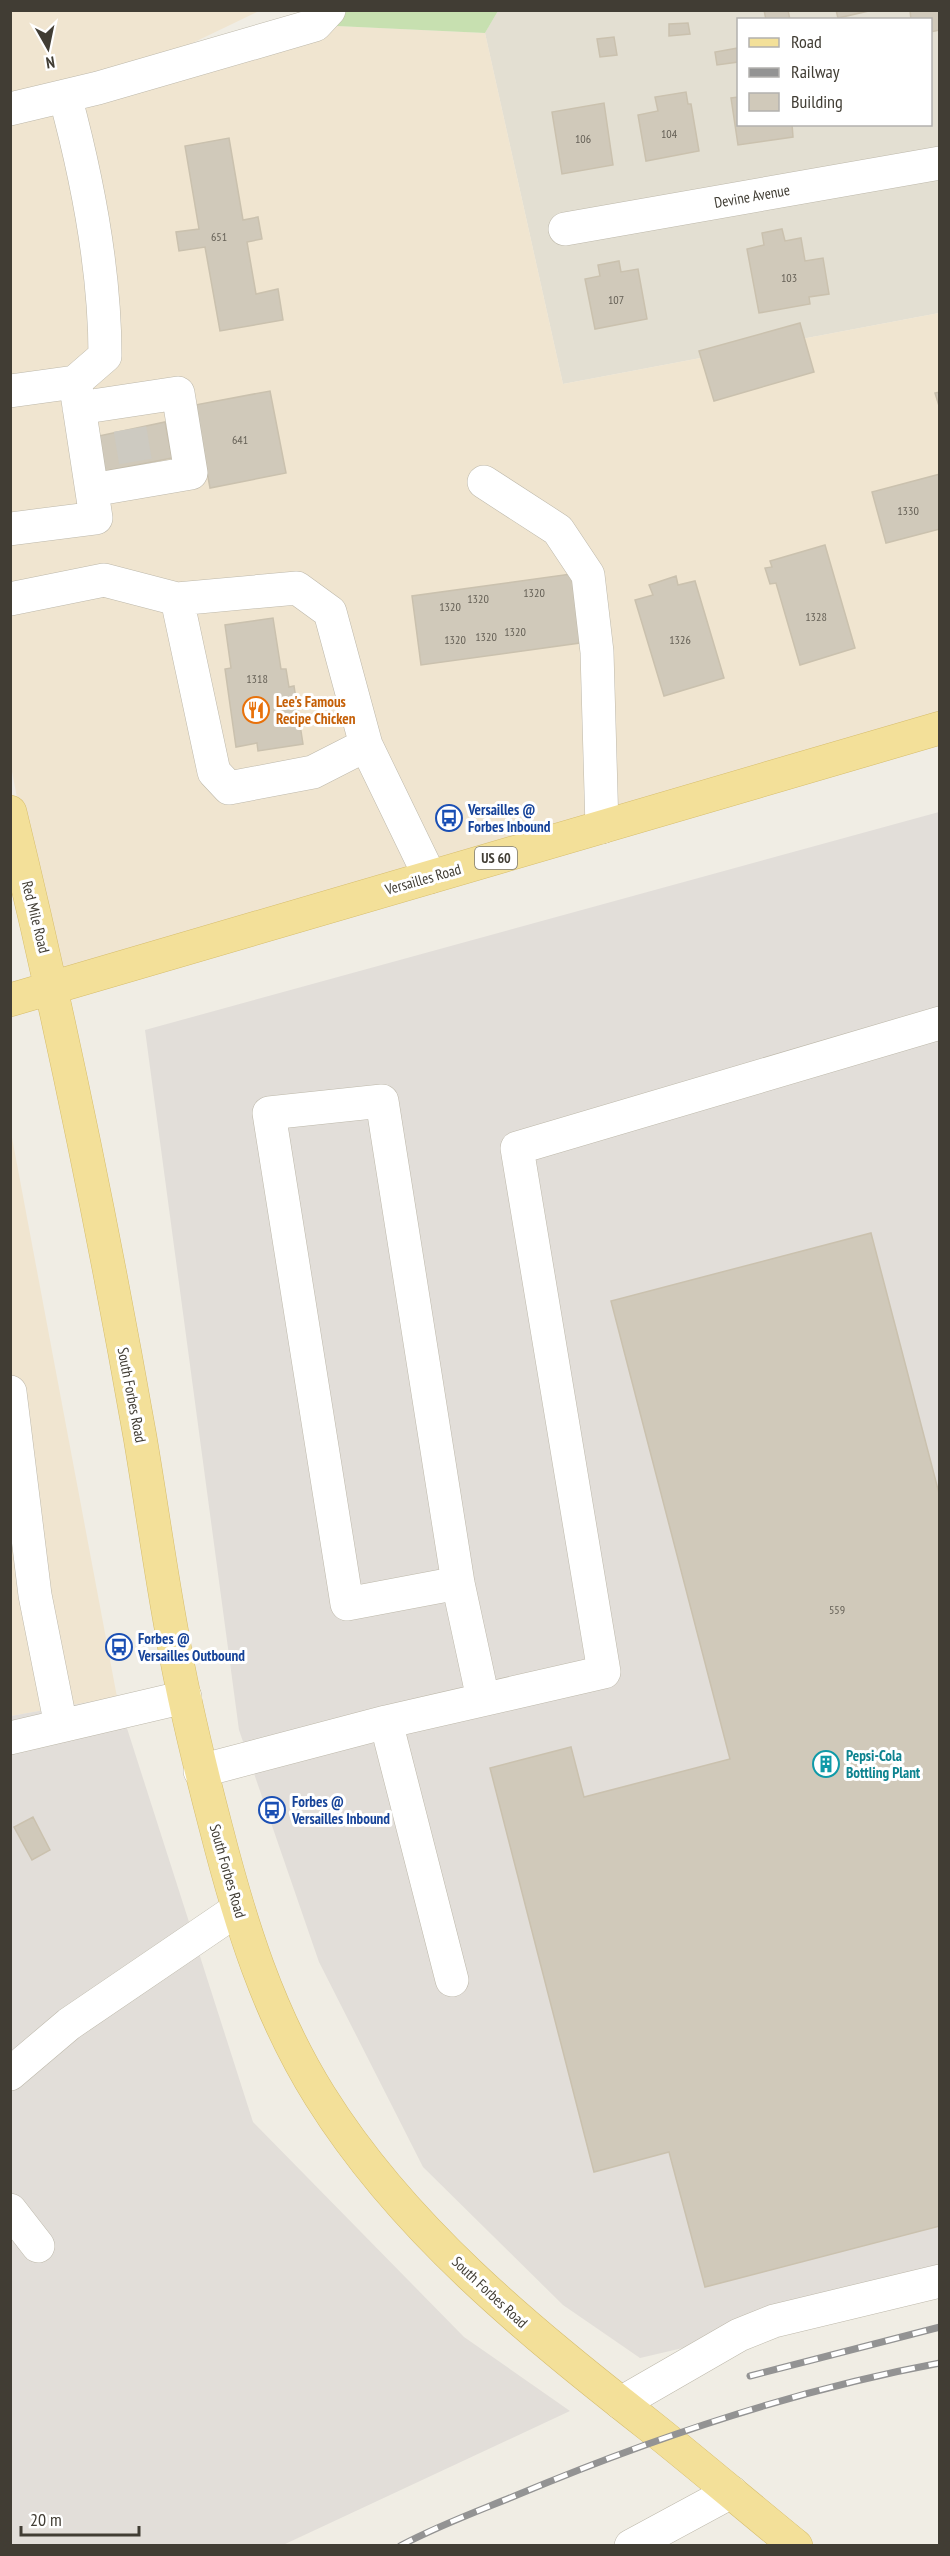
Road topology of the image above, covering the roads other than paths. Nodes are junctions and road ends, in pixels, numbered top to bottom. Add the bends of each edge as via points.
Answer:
1 (328, 10) edge
2 (65, 96) junction
3 (10, 109) edge
4 (939, 163) edge
5 (564, 229) dead end
6 (10, 391) edge
7 (77, 395) junction
8 (484, 482) dead end
9 (92, 490) junction
10 (10, 529) edge
11 (10, 599) edge
12 (177, 600) junction
13 (939, 728) edge
14 (366, 745) junction
15 (10, 812) edge
16 (602, 827) junction
17 (430, 877) junction
18 (53, 987) junction
19 (10, 1000) edge
20 (939, 1023) edge
21 (10, 1392) edge
22 (13, 1436) edge
23 (459, 1583) junction
24 (185, 1697) junction
25 (483, 1699) junction
26 (386, 1722) junction
27 (61, 1726) junction
28 (10, 1738) edge
29 (200, 1771) junction
30 (238, 1910) junction
31 (452, 1980) dead end
32 (10, 2074) edge
33 (10, 2210) edge
34 (38, 2246) dead end
35 (939, 2281) edge
36 (621, 2403) junction
37 (731, 2492) junction
38 (631, 2546) edge
39 (796, 2546) edge

1 - 2 street via 315,25
2 - 3 street
2 - 7 street via 83,163 105,304 105,356
4 - 5 street, Devine Avenue
6 - 7 street
7 - 9 street
7 - 9 street via 128,415 178,393 190,473 137,473
8 - 16 street via 558,530 588,575 597,652
9 - 10 street via 96,518
11 - 12 street via 104,580
12 - 14 street via 297,588 330,612
12 - 14 street via 214,772 229,788 313,772
13 - 16 main road, Versailles Road / US 60
14 - 17 street
15 - 18 main road, Red Mile Road
16 - 17 main road, Versailles Road / US 60
17 - 18 main road, Versailles Road / US 60
18 - 19 main road, Versailles Road / US 60
18 - 24 main road, South Forbes Road via 140,1435
20 - 25 street via 517,1148 604,1672
21 - 22 street
22 - 27 street via 35,1595
23 - 23 street via 382,1101 269,1113 347,1604
23 - 25 street
24 - 27 street
24 - 29 main road, South Forbes Road
25 - 26 street
26 - 29 street
26 - 31 street
27 - 28 street
29 - 30 main road, South Forbes Road
30 - 32 street via 69,2024
30 - 36 main road, South Forbes Road via 288,2042 360,2153 459,2263 526,2326
33 - 34 street
35 - 36 street via 774,2321 740,2335
36 - 37 main road, South Forbes Road
37 - 38 street
37 - 39 main road, South Forbes Road

